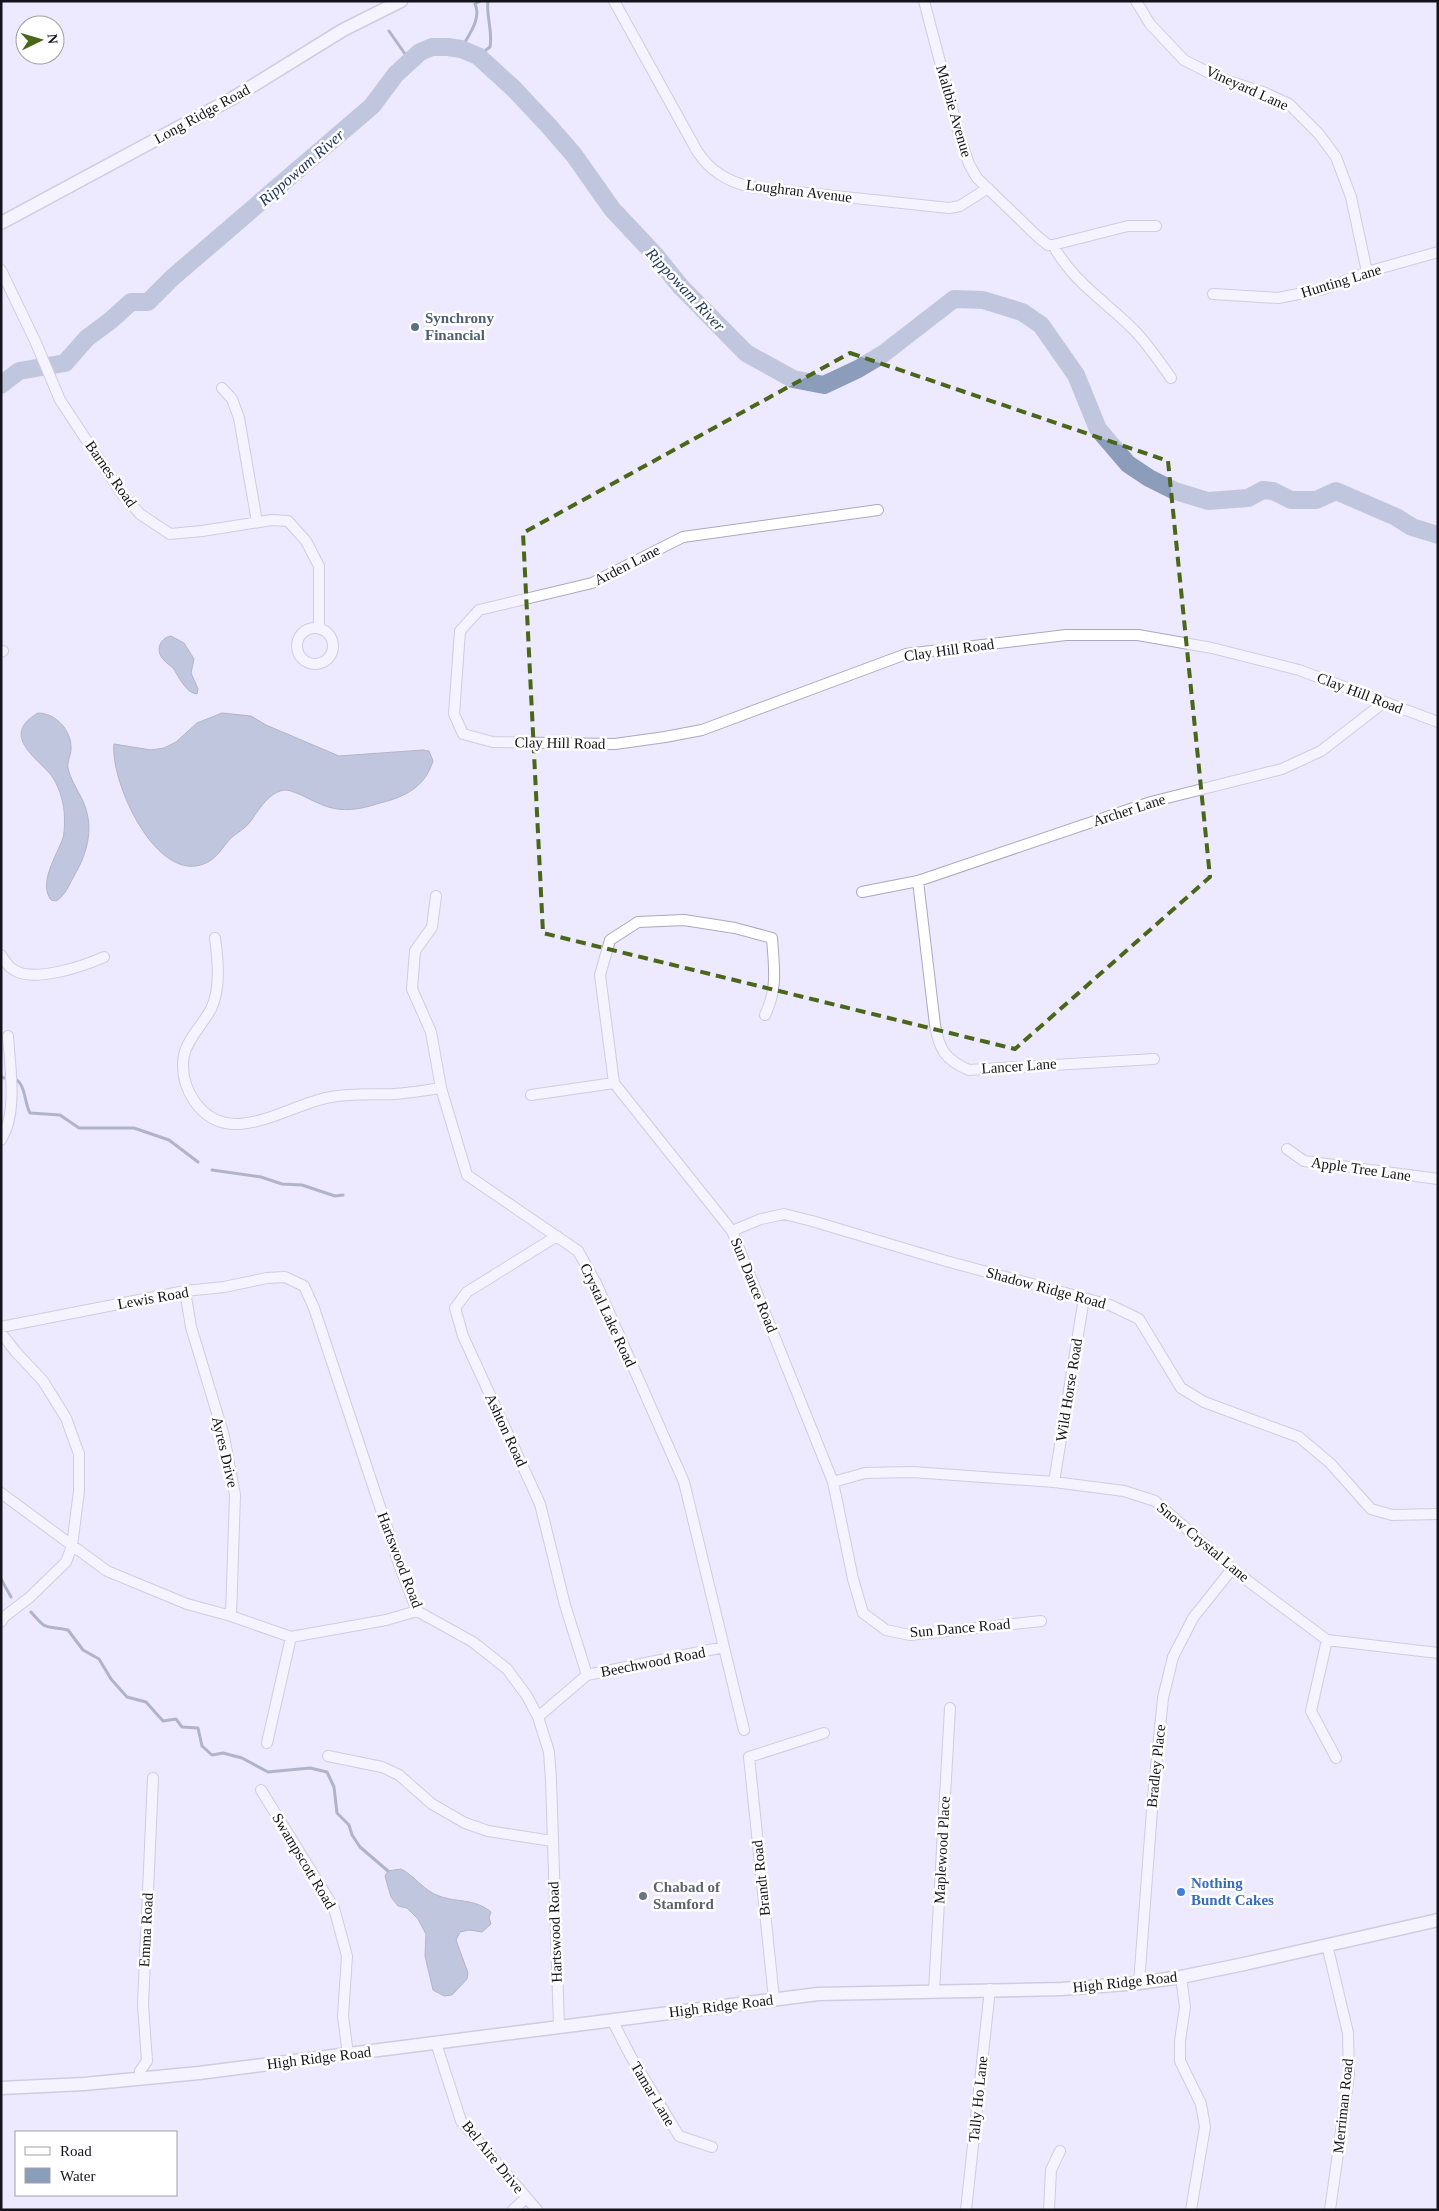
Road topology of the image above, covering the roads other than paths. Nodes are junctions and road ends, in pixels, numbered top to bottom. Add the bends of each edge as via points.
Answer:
1 (401, 1) edge
2 (614, 1) edge
3 (924, 1) edge
4 (1136, 1) edge
5 (988, 188) junction
6 (1, 224) edge
7 (1156, 226) dead end
8 (1053, 245) junction
9 (1438, 252) edge
10 (1, 270) edge
11 (1367, 272) junction
12 (1214, 294) dead end
13 (1171, 378) dead end
14 (222, 388) dead end
15 (878, 510) dead end
16 (257, 522) junction
17 (319, 628) dead end
18 (1383, 702) junction
19 (1438, 722) edge
20 (463, 734) joint
21 (918, 881) junction
22 (862, 892) dead end
23 (436, 896) dead end
24 (215, 938) dead end
25 (1, 955) edge
26 (104, 957) dead end
27 (766, 1015) dead end
28 (8, 1036) dead end
29 (1154, 1058) dead end
30 (614, 1083) junction
31 (441, 1088) junction
32 (531, 1094) dead end
33 (1, 1140) edge
34 (1288, 1149) dead end
35 (1438, 1179) edge
36 (732, 1232) junction
37 (557, 1236) junction
38 (304, 1286) joint
39 (185, 1291) junction
40 (1084, 1298) junction
41 (1, 1326) edge
42 (1, 1333) edge
43 (833, 1482) junction
44 (1054, 1482) junction
45 (1, 1493) edge
46 (1438, 1514) edge
47 (72, 1546) junction
48 (1232, 1569) junction
49 (417, 1611) junction
50 (231, 1616) junction
51 (1041, 1621) dead end
52 (1, 1622) edge
53 (291, 1637) junction
54 (1327, 1640) junction
55 (724, 1647) junction
56 (1438, 1653) edge
57 (588, 1675) junction
58 (950, 1708) dead end
59 (538, 1717) junction
60 (744, 1730) dead end
61 (824, 1733) dead end
62 (267, 1743) dead end
63 (328, 1756) dead end
64 (1336, 1758) dead end
65 (153, 1778) dead end
66 (261, 1790) dead end
67 (552, 1841) junction
68 (1438, 1920) edge
69 (1327, 1945) junction
70 (1182, 1977) junction
71 (1139, 1983) junction
72 (990, 1989) junction
73 (934, 1991) junction
74 (774, 1999) junction
75 (612, 2020) junction
76 (559, 2027) junction
77 (436, 2043) junction
78 (348, 2054) junction
79 (140, 2079) junction
80 (1, 2088) edge
81 (712, 2148) dead end
82 (1060, 2152) dead end
83 (526, 2198) junction
84 (513, 2210) edge
85 (537, 2210) edge
86 (966, 2210) edge
87 (1049, 2210) edge
88 (1191, 2210) edge
89 (1330, 2210) edge

1 - 6 main road, Long Ridge Road via 343,30 233,98
2 - 5 street, Loughran Avenue via 697,151 711,170 722,177 750,187 949,208 960,206
3 - 5 street, Maltbie Avenue via 969,164
4 - 11 street, Vineyard Lane via 1150,24 1184,60 1220,78 1289,104 1319,134 1336,157 1351,197
5 - 8 street, Maltbie Avenue via 1038,237
7 - 8 street via 1128,226
8 - 13 street, Maltbie Avenue via 1063,263 1144,341
9 - 11 street, Hunting Lane
10 - 16 street, Barnes Road via 58,394 122,494 140,514 170,534
11 - 12 street, Hunting Lane via 1324,289 1278,298
14 - 16 street via 232,398 239,418
15 - 20 street, Arden Lane via 684,537 592,583 479,610 460,632 454,714
16 - 17 street, Barnes Road via 288,521 306,541 319,566
18 - 19 street, Clay Hill Road
18 - 20 street, Clay Hill Road via 1299,670 1212,648 1138,635 1066,635 906,654 702,730 665,737 615,744 493,742
18 - 21 street, Archer Lane via 1322,751 1282,769 1151,802
21 - 22 street, Archer Lane
21 - 29 street, Lancer Lane via 937,1035 948,1058 968,1070
23 - 31 street, Crystal Lake Road via 432,927 415,951 412,989 431,1032
24 - 31 street via 218,981 211,1008 184,1054 183,1077 202,1112 215,1121 237,1124 260,1122 296,1106 329,1097
25 - 26 street via 13,970 34,974 76,968
27 - 30 street via 775,981 772,938 684,920 638,922 610,940 600,975
28 - 33 street via 13,1106 8,1128
30 - 32 street
30 - 36 street, Sun Dance Road
31 - 37 street, Crystal Lake Road via 467,1174
34 - 35 street, Apple Tree Lane via 1304,1162
36 - 40 street, Shadow Ridge Road via 761,1219 784,1214
36 - 43 street, Sun Dance Road
37 - 55 street, Crystal Lake Road via 578,1251 596,1283 684,1482
37 - 57 street, Ashton Road via 467,1292 455,1308 463,1336 540,1504 565,1604
38 - 39 street, Lewis Road via 285,1278 267,1278
38 - 49 street, Hartswood Road
39 - 41 street, Lewis Road
39 - 50 street, Ayres Drive via 191,1327 224,1436 235,1495
40 - 44 street, Wild Horse Road
40 - 46 street, Shadow Ridge Road via 1110,1304 1138,1319 1181,1388 1204,1402 1299,1436 1330,1463 1371,1509 1392,1515
42 - 47 street via 43,1381 66,1418 79,1454 79,1491
43 - 44 street, Snow Crystal Lane via 865,1473 912,1472
43 - 51 street, Sun Dance Road via 863,1613 886,1630 910,1634
44 - 48 street, Snow Crystal Lane via 1124,1491 1155,1500
45 - 47 street
47 - 50 street via 107,1571 187,1604
47 - 52 street via 66,1562
48 - 54 street, Snow Crystal Lane
48 - 71 street, Bradley Place via 1193,1618 1173,1657 1163,1698
49 - 53 street via 386,1620
49 - 59 street, Hartswood Road via 473,1642 507,1669 528,1696
50 - 53 street
53 - 62 street
54 - 56 street
54 - 64 street via 1311,1711
55 - 57 street, Beechwood Road
55 - 60 street, Crystal Lake Road
57 - 59 street, Beechwood Road
58 - 73 street, Maplewood Place
59 - 67 street, Hartswood Road via 549,1752
61 - 74 street, Brandt Road via 748,1756
63 - 67 street via 382,1767 400,1775 432,1804 488,1832
65 - 79 street, Emma Road via 143,2005 148,2060 140,2071
66 - 78 street, Swampscott Road via 334,1908 347,1956 343,2016
67 - 76 street, Hartswood Road
68 - 69 main road, High Ridge Road
69 - 70 main road, High Ridge Road
69 - 89 street, Merriman Road via 1348,2033 1349,2075
70 - 71 main road, High Ridge Road
70 - 88 street via 1185,2007 1180,2061 1201,2104 1205,2127
71 - 72 main road, High Ridge Road via 1062,1989
72 - 73 main road, High Ridge Road
72 - 86 street, Tally Ho Lane
73 - 74 main road, High Ridge Road via 818,1994
74 - 75 main road, High Ridge Road
75 - 76 main road, High Ridge Road
75 - 81 street, Tamar Lane via 678,2136
76 - 77 main road, High Ridge Road
77 - 78 main road, High Ridge Road
77 - 83 street, Bel Aire Drive via 461,2121
78 - 79 main road, High Ridge Road
79 - 80 main road, High Ridge Road
82 - 87 street via 1051,2170
83 - 84 street
83 - 85 street, Bel Aire Drive

